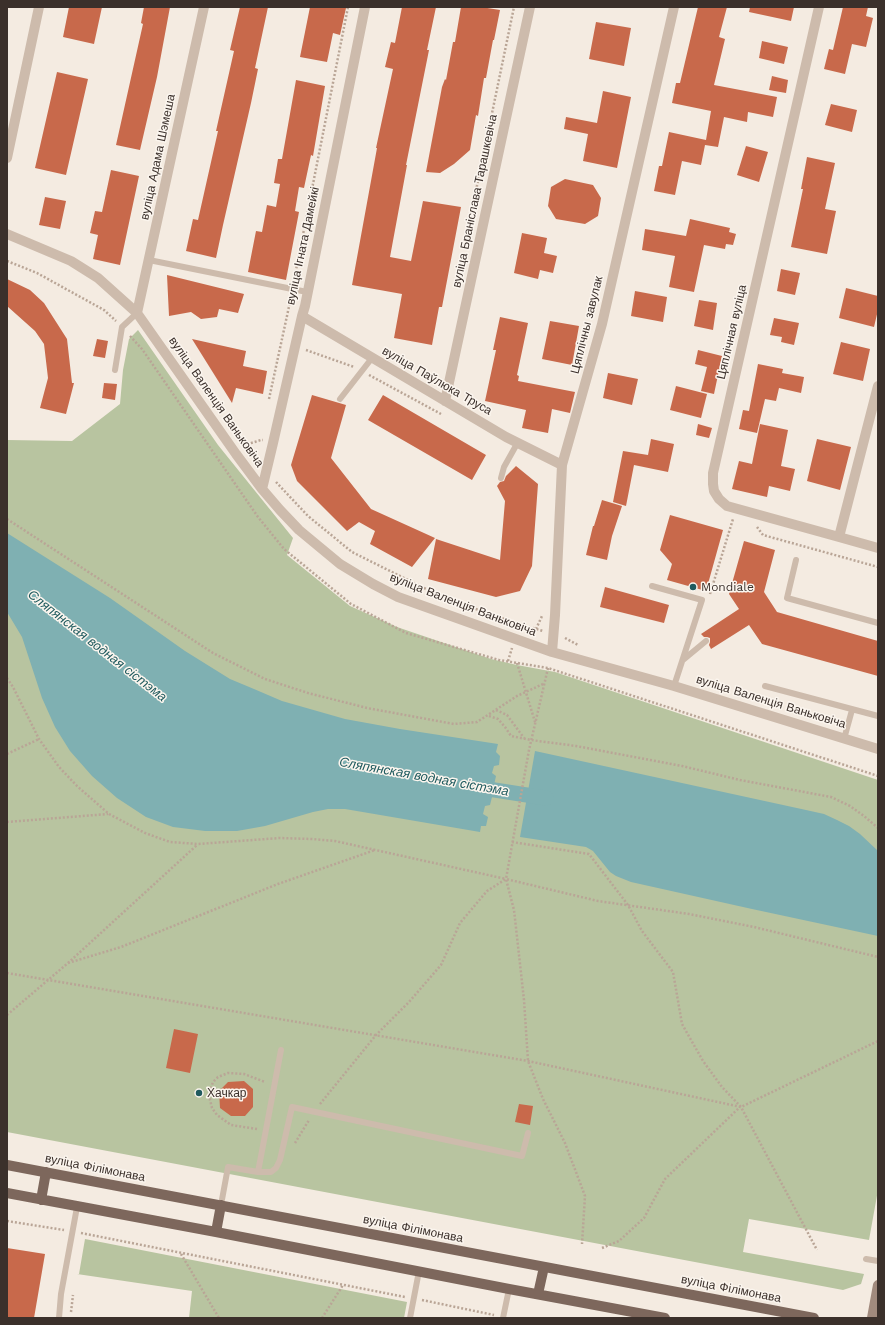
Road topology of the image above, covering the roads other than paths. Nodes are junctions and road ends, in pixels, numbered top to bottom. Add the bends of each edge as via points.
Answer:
1 (39, 7) edge
2 (204, 7) edge
3 (365, 7) edge
4 (530, 7) edge
5 (674, 7) edge
6 (819, 7) edge
7 (7, 158) edge
8 (7, 234) edge
9 (149, 260) junction
10 (307, 292) junction
11 (137, 313) junction
12 (302, 316) junction
13 (372, 358) junction
14 (115, 370) dead end
15 (878, 386) edge
16 (340, 399) dead end
17 (445, 401) junction
18 (518, 442) junction
19 (562, 465) junction
20 (501, 478) dead end
21 (262, 489) junction
22 (839, 536) junction
23 (878, 548) edge
24 (796, 560) dead end
25 (652, 586) dead end
26 (878, 623) edge
27 (706, 641) dead end
28 (552, 652) junction
29 (682, 660) junction
30 (674, 686) junction
31 (765, 686) dead end
32 (852, 710) junction
33 (878, 716) edge
34 (844, 739) junction
35 (878, 749) edge
36 (281, 1050) dead end
37 (528, 1133) dead end
38 (7, 1164) edge
39 (46, 1172) junction
40 (258, 1172) junction
41 (7, 1193) edge
42 (41, 1200) junction
43 (221, 1205) junction
44 (77, 1207) junction
45 (216, 1232) junction
46 (866, 1259) dead end
47 (878, 1261) edge
48 (544, 1267) junction
49 (419, 1271) junction
50 (878, 1285) edge
51 (509, 1289) junction
52 (538, 1294) junction
53 (503, 1317) edge
54 (59, 1318) edge
55 (410, 1318) edge
56 (665, 1318) edge
57 (814, 1318) edge
58 (872, 1318) edge

1 - 7 street
2 - 9 street, вуліца Адама Шэмеша
3 - 10 street, вуліца Ігната Дамейкі
4 - 17 street, вуліца Браніслава Тарашкевіча
5 - 19 street, Цяплічны завулак via 602,324
6 - 22 street, Цяплічная вуліца via 713,473 714,491 719,500 727,506
8 - 11 street, вуліца Валенція Ваньковіча via 71,261 98,278
9 - 10 lane
9 - 11 street, вуліца Адама Шэмеша
10 - 12 street, вуліца Ігната Дамейкі
11 - 14 lane via 122,327
11 - 21 street, вуліца Валенція Ваньковіча
12 - 13 street, вуліца Паўлюка Труса
12 - 21 street, вуліца Ігната Дамейкі
13 - 16 lane
13 - 17 street, вуліца Паўлюка Труса
15 - 22 street
17 - 18 street, вуліца Паўлюка Труса
18 - 19 street, вуліца Паўлюка Труса
18 - 20 lane
19 - 28 street, Цяплічны завулак via 556,615
21 - 28 street, вуліца Валенція Ваньковіча via 299,530 340,564 373,584 398,597
22 - 23 street, Цяплічная вуліца
24 - 26 lane via 787,598
25 - 29 lane via 702,600
27 - 29 lane
28 - 30 street, вуліца Валенція Ваньковіча
29 - 30 lane
30 - 34 street, вуліца Валенція Ваньковіча
31 - 32 lane
32 - 33 lane
32 - 34 lane
34 - 35 street, вуліца Валенція Ваньковіча
36 - 40 lane
37 - 40 lane via 522,1156 292,1108 276,1168 270,1172
38 - 39 main road, вуліца Філімонава
39 - 42 main road
39 - 43 main road, вуліца Філімонава
40 - 43 lane via 228,1167
41 - 42 main road
42 - 44 main road
43 - 45 main road
43 - 48 main road, вуліца Філімонава
44 - 45 main road
44 - 54 lane
45 - 49 main road
46 - 47 lane
48 - 52 main road
48 - 57 main road, вуліца Філімонава
49 - 51 main road
49 - 55 lane
50 - 58 street
51 - 52 main road
51 - 53 lane
52 - 56 main road

